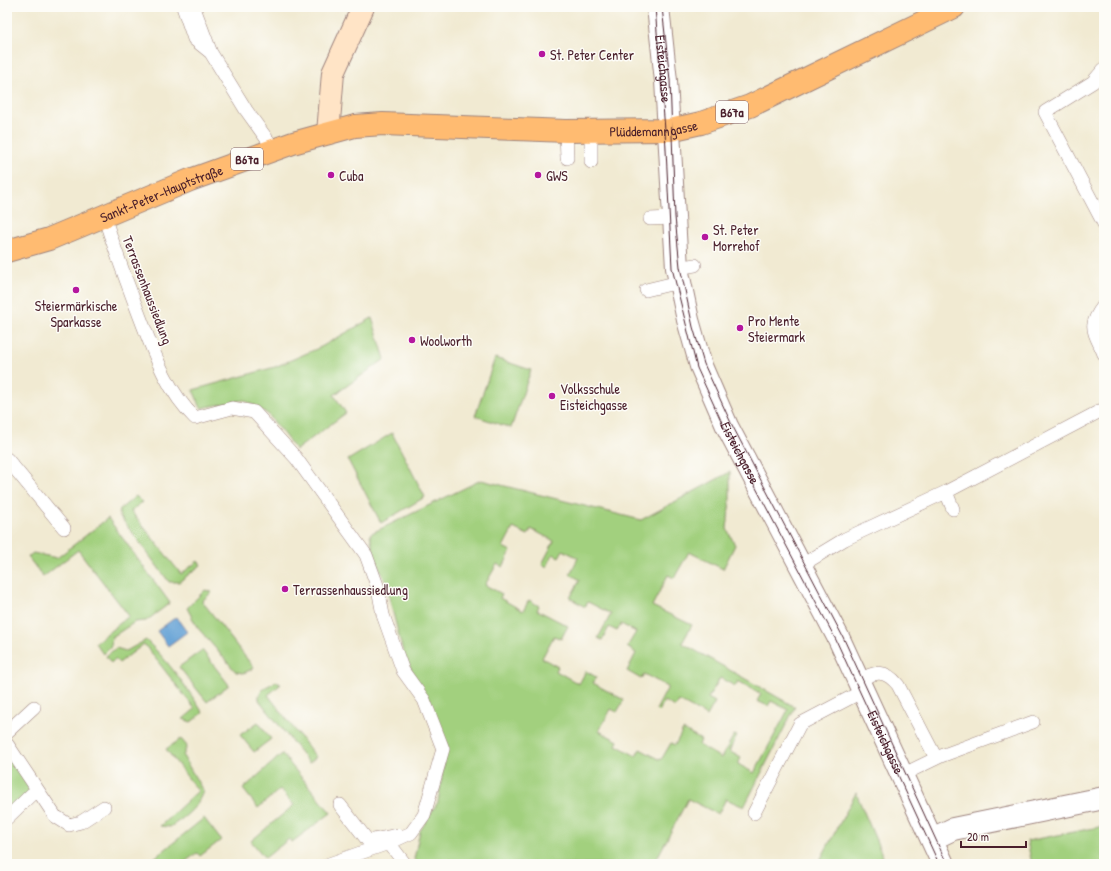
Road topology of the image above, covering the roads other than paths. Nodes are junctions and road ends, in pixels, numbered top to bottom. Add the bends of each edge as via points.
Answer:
1 (954, 7) edge
2 (189, 8) edge
3 (359, 9) edge
4 (658, 10) edge
5 (1104, 69) edge
6 (670, 130) junction
7 (566, 131) junction
8 (591, 131) junction
9 (328, 133) junction
10 (274, 149) junction
11 (567, 158) dead end
12 (591, 162) dead end
13 (104, 216) junction
14 (672, 218) junction
15 (650, 219) dead end
16 (1104, 224) edge
17 (7, 251) edge
18 (683, 272) junction
19 (646, 290) dead end
20 (1104, 305) edge
21 (1104, 354) edge
22 (1104, 409) edge
23 (7, 459) edge
24 (946, 492) junction
25 (953, 509) dead end
26 (64, 528) dead end
27 (802, 566) junction
28 (861, 686) junction
29 (34, 707) dead end
30 (1033, 722) dead end
31 (7, 732) edge
32 (7, 744) edge
33 (936, 758) junction
34 (902, 775) junction
35 (37, 789) junction
36 (1104, 798) edge
37 (340, 805) dead end
38 (104, 807) dead end
39 (754, 813) dead end
40 (7, 818) edge
41 (411, 833) junction
42 (932, 839) junction
43 (388, 843) junction
44 (329, 864) edge
45 (405, 864) edge
46 (943, 864) edge

1 - 6 main road, Plüddemanngasse / B67a via 750,106
2 - 10 lane via 211,53 246,110
3 - 9 main road via 334,73
4 - 6 street, Eisteichgasse
5 - 16 lane via 1093,82 1045,112
6 - 8 main road, Plüddemanngasse / B67a
6 - 14 street, Eisteichgasse
7 - 8 main road, Plüddemanngasse / B67a
7 - 9 main road, Plüddemanngasse / B67a via 383,124 355,126
7 - 11 lane
8 - 12 lane
9 - 10 main road, Sankt-Peter-Hauptstraße / B67a
10 - 13 main road, Sankt-Peter-Hauptstraße / B67a
13 - 17 main road, Sankt-Peter-Hauptstraße / B67a via 49,239
13 - 41 lane, Terrassenhaussiedlung via 156,359 181,405 196,418 232,408 254,412 296,458 366,555 378,588 383,615 403,671 424,700 443,748 424,815
14 - 15 lane
14 - 18 street, Eisteichgasse
18 - 19 lane
18 - 27 street, Eisteichgasse via 701,366 727,426
20 - 21 lane via 1093,322 1093,329
22 - 24 lane
23 - 26 lane
24 - 25 lane
24 - 27 lane via 845,539
27 - 28 street, Eisteichgasse
28 - 33 lane via 881,673 891,677 898,685
28 - 34 street, Eisteichgasse
28 - 39 lane via 800,724
29 - 31 lane
30 - 33 lane
32 - 35 lane
33 - 34 lane
34 - 42 street, Eisteichgasse
35 - 38 lane via 55,816 69,825 81,822
35 - 40 lane
36 - 42 street via 953,829
37 - 41 lane via 368,841
41 - 43 lane
42 - 46 street, Eisteichgasse
43 - 44 lane
43 - 45 lane

